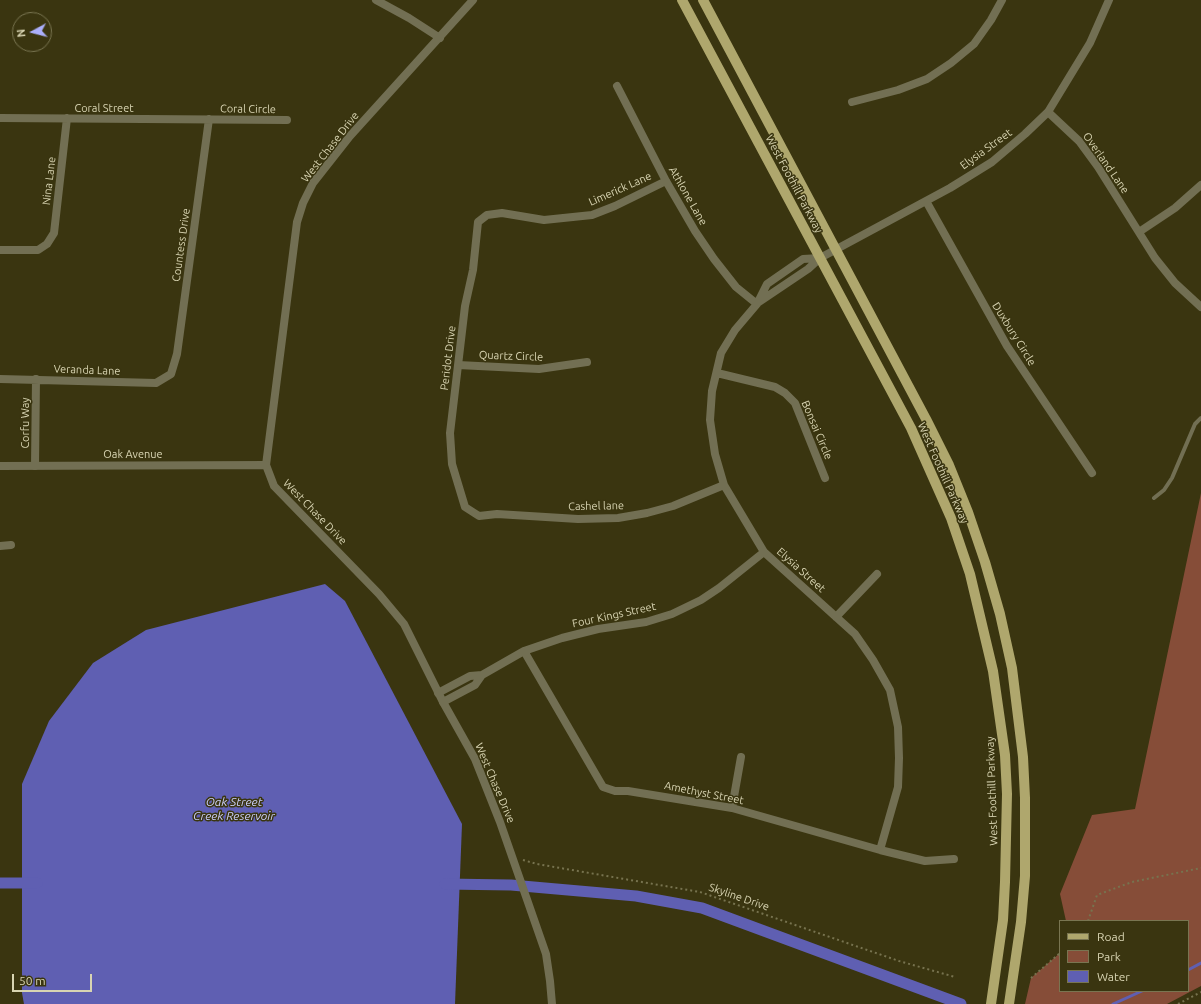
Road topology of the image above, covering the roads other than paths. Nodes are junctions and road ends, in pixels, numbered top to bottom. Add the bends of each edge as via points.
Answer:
1 (376, 0) edge
2 (473, 0) edge
3 (682, 0) edge
4 (703, 0) edge
5 (1002, 0) edge
6 (1109, 0) edge
7 (440, 38) junction
8 (617, 86) dead end
9 (852, 102) dead end
10 (1048, 112) junction
11 (0, 118) edge
12 (67, 118) junction
13 (209, 119) junction
14 (286, 120) dead end
15 (666, 180) junction
16 (1201, 185) edge
17 (926, 201) junction
18 (487, 215) joint
19 (1139, 232) junction
20 (836, 248) junction
21 (0, 250) edge
22 (820, 258) junction
23 (756, 304) junction
24 (1201, 307) edge
25 (587, 362) dead end
26 (458, 365) junction
27 (716, 372) junction
28 (171, 374) joint
29 (0, 379) edge
30 (36, 379) junction
31 (1201, 418) edge
32 (266, 464) junction
33 (0, 466) edge
34 (35, 466) junction
35 (1092, 473) dead end
36 (825, 478) dead end
37 (724, 485) junction
38 (1154, 498) dead end
39 (465, 507) joint
40 (11, 545) dead end
41 (0, 546) edge
42 (764, 552) junction
43 (877, 574) dead end
44 (836, 617) junction
45 (524, 651) junction
46 (482, 675) junction
47 (438, 693) junction
48 (443, 702) junction
49 (741, 758) dead end
50 (732, 808) junction
51 (880, 850) junction
52 (954, 859) dead end
53 (552, 1004) edge
54 (991, 1004) edge
55 (1009, 1004) edge

1 - 7 street
2 - 7 street, West Chase Drive
3 - 22 main road, West Foothill Parkway
4 - 20 main road, West Foothill Parkway
5 - 9 street via 974,44 952,63 927,79
6 - 10 street, Elysia Street via 1090,43
7 - 32 street, West Chase Drive via 350,136 313,183 303,203 297,222
8 - 15 street, Athlone Lane
10 - 17 street, Elysia Street via 992,162
10 - 19 street, Overland Lane via 1079,141
11 - 12 street, Coral Street
12 - 13 street, Coral Street
12 - 21 street, Nina Lane via 54,233 47,244 38,250
13 - 14 street, Coral Circle
13 - 28 street, Countess Drive via 177,354
15 - 18 street, Limerick Lane via 592,215 544,220 502,213
15 - 23 street, Athlone Lane via 714,259 736,287
16 - 19 street via 1175,208
17 - 20 street, Elysia Street
17 - 35 street, Duxbury Circle via 1007,346
18 - 26 street, Peridot Drive via 478,222
19 - 24 street, Overland Lane via 1175,284
20 - 22 street, Elysia Street
20 - 55 main road, West Foothill Parkway via 949,465 983,555 1000,614 1012,668 1018,712 1025,798 1025,876
22 - 23 street, Elysia Street
22 - 23 street, Elysia Street via 803,259 787,269 767,284
22 - 54 main road, West Foothill Parkway via 910,428 938,488 970,574 982,620 1000,712 1007,794 1006,882
23 - 27 street, Elysia Street via 731,336
25 - 26 street, Quartz Circle via 539,369
26 - 39 street, Peridot Drive via 450,433 452,464
27 - 36 street, Bonsai Circle via 785,393 795,403
27 - 37 street, Elysia Street via 710,420 715,454
28 - 30 street, Veranda Lane via 156,383
29 - 30 street, Veranda Lane
30 - 34 street, Corfu Way
31 - 38 lane via 1195,424 1172,478 1164,490
32 - 34 street, Oak Avenue
32 - 47 street, West Chase Drive via 274,486 392,607 404,624
33 - 34 street, Oak Avenue
37 - 39 street, Cashel lane via 673,506 618,518 578,519 498,514 480,516
37 - 42 street, Elysia Street
40 - 41 street
42 - 44 street, Elysia Street
42 - 45 street, Four Kings Street via 719,588 672,614 646,622 598,629 562,638
43 - 44 street
44 - 51 street, Elysia Street via 855,634 890,690 898,727 898,787
45 - 46 street, Four Kings Street
45 - 50 street, Amethyst Street via 603,788
46 - 47 street, Four Kings Street via 470,676
46 - 48 street, Four Kings Street via 475,685
47 - 48 street, West Chase Drive
48 - 53 street, West Chase Drive via 475,759 512,857 546,954
49 - 50 street
50 - 51 street, Amethyst Street
51 - 52 street, Amethyst Street via 925,861

